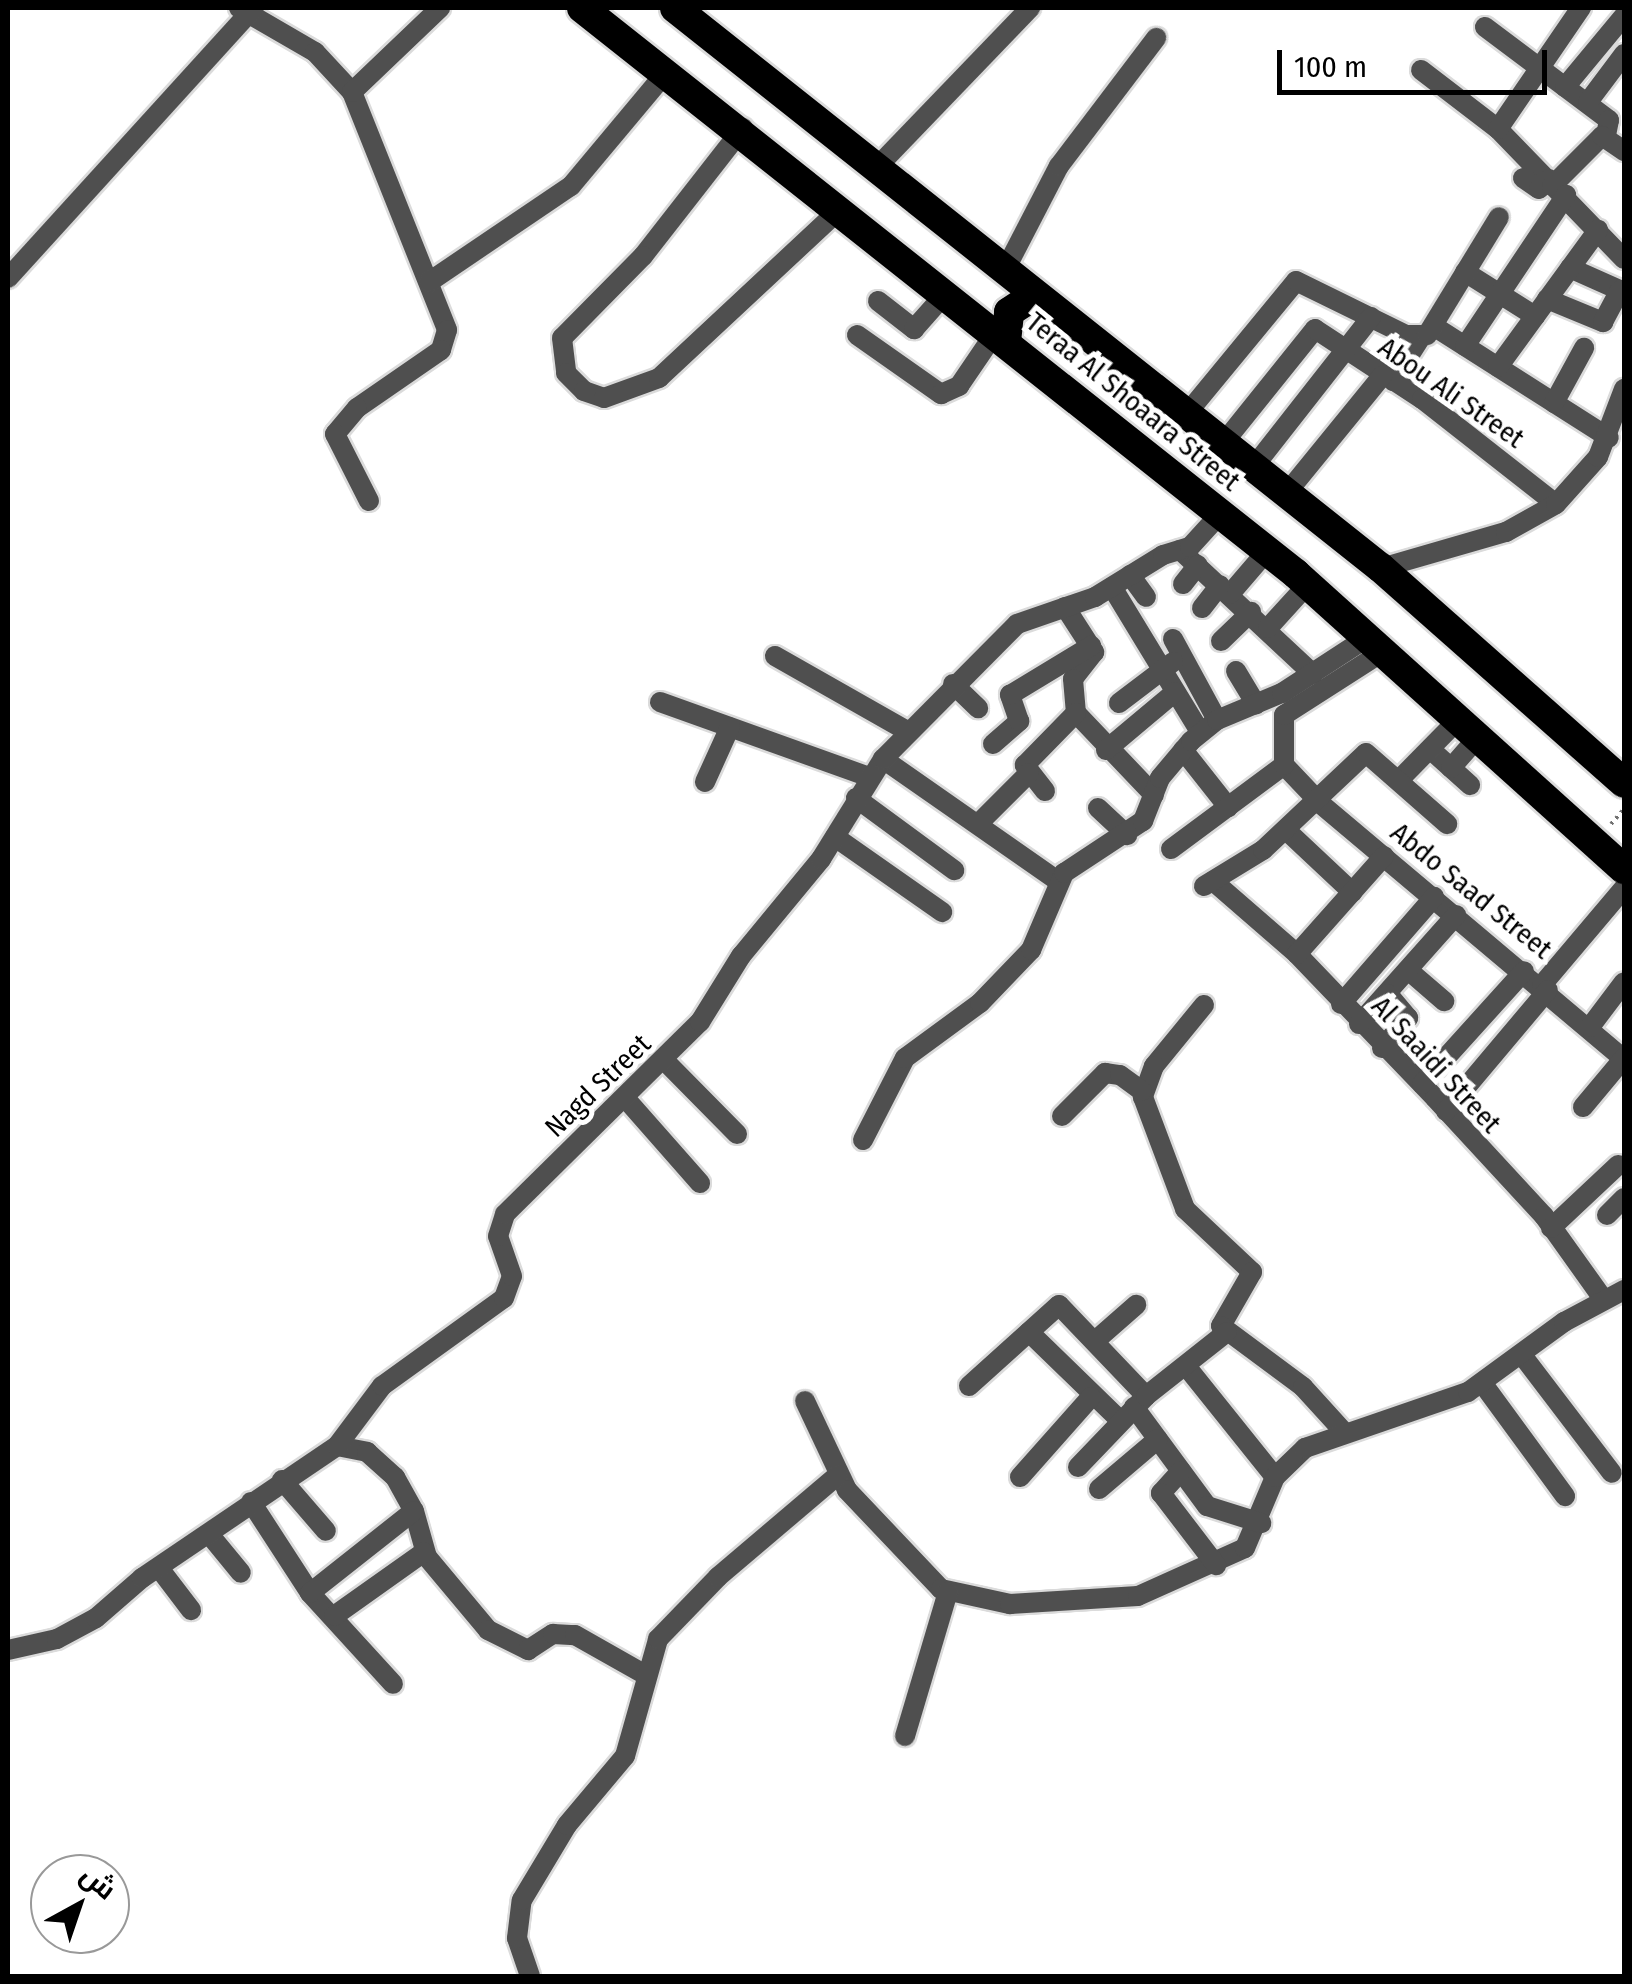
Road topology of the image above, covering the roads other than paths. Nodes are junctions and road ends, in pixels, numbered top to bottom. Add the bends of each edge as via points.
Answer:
1 (440, 8) edge
2 (582, 8) edge
3 (674, 8) edge
4 (1030, 8) edge
5 (1581, 8) edge
6 (1614, 8) edge
7 (246, 10) edge
8 (1624, 16) edge
9 (1485, 27) dead end
10 (1156, 38) dead end
11 (1622, 64) edge
12 (1542, 67) junction
13 (1421, 70) dead end
14 (667, 71) junction
15 (1565, 87) junction
16 (352, 92) junction
17 (1588, 102) junction
18 (742, 128) junction
19 (1498, 128) junction
20 (1606, 136) junction
21 (1624, 151) edge
22 (878, 166) junction
23 (1522, 178) dead end
24 (1556, 187) junction
25 (840, 208) junction
26 (1499, 217) dead end
27 (1598, 230) junction
28 (1624, 259) edge
29 (993, 263) junction
30 (1570, 268) junction
31 (1465, 272) junction
32 (8, 278) edge
33 (429, 282) junction
34 (1622, 291) edge
35 (946, 293) junction
36 (1500, 294) junction
37 (1034, 296) junction
38 (878, 301) dead end
39 (1541, 307) junction
40 (1372, 317) junction
41 (1428, 332) junction
42 (857, 335) dead end
43 (1001, 337) junction
44 (1465, 346) junction
45 (1584, 348) dead end
46 (1345, 351) junction
47 (1498, 367) junction
48 (1388, 379) junction
49 (1624, 389) edge
50 (1554, 403) junction
51 (1184, 417) junction
52 (1620, 421) edge
53 (1608, 438) junction
54 (1222, 446) junction
55 (1252, 470) junction
56 (1285, 494) junction
57 (370, 501) dead end
58 (1556, 504) junction
59 (1220, 514) junction
60 (1180, 550) junction
61 (1266, 551) junction
62 (1198, 565) junction
63 (1380, 568) junction
64 (1130, 576) junction
65 (1183, 584) dead end
66 (1308, 584) junction
67 (1112, 587) junction
68 (1225, 590) junction
69 (1146, 597) dead end
70 (1065, 607) junction
71 (1202, 608) dead end
72 (1251, 612) junction
73 (1268, 628) junction
74 (1221, 641) dead end
75 (1376, 644) junction
76 (1091, 646) junction
77 (775, 656) dead end
78 (1162, 670) junction
79 (1236, 671) dead end
80 (1312, 674) junction
81 (1135, 681) junction
82 (953, 684) junction
83 (1175, 692) junction
84 (660, 702) dead end
85 (1119, 703) dead end
86 (1256, 704) junction
87 (978, 708) dead end
88 (1155, 709) junction
89 (1076, 712) junction
90 (730, 726) junction
91 (1208, 726) junction
92 (908, 732) junction
93 (1479, 736) junction
94 (993, 744) dead end
95 (1430, 749) junction
96 (1106, 750) junction
97 (1184, 750) junction
98 (883, 759) junction
99 (1284, 765) junction
100 (1451, 768) junction
101 (1029, 773) junction
102 (869, 778) junction
103 (1399, 780) junction
104 (705, 782) dead end
105 (1624, 783) edge
106 (1045, 791) dead end
107 (1154, 795) junction
108 (856, 798) junction
109 (1317, 798) junction
110 (1228, 807) junction
111 (1098, 808) dead end
112 (978, 824) junction
113 (1447, 824) dead end
114 (1286, 830) junction
115 (1128, 835) junction
116 (835, 836) junction
117 (1171, 849) dead end
118 (1384, 856) junction
119 (1624, 869) edge
120 (954, 870) dead end
121 (1058, 881) junction
122 (1624, 888) edge
123 (1352, 892) junction
124 (1434, 898) junction
125 (942, 912) dead end
126 (1456, 915) junction
127 (1297, 954) junction
128 (1408, 970) junction
129 (1524, 971) junction
130 (1624, 982) edge
131 (1545, 988) junction
132 (1388, 994) junction
133 (1444, 1001) dead end
134 (1341, 1004) junction
135 (1204, 1005) dead end
136 (1359, 1024) junction
137 (1590, 1027) junction
138 (1382, 1048) junction
139 (1624, 1058) edge
140 (664, 1060) junction
141 (1422, 1084) junction
142 (1142, 1092) junction
143 (626, 1099) junction
144 (1583, 1108) dead end
145 (1446, 1111) junction
146 (1062, 1116) dead end
147 (737, 1134) dead end
148 (862, 1140) dead end
149 (1618, 1165) dead end
150 (700, 1182) dead end
151 (1624, 1198) edge
152 (1607, 1216) dead end
153 (1552, 1228) junction
154 (1624, 1290) edge
155 (1604, 1300) junction
156 (1136, 1305) dead end
157 (1029, 1332) junction
158 (1227, 1332) junction
159 (1096, 1341) junction
160 (1522, 1355) junction
161 (1186, 1366) junction
162 (1483, 1384) junction
163 (970, 1386) dead end
164 (1091, 1397) junction
165 (805, 1401) dead end
166 (1134, 1408) junction
167 (1343, 1431) junction
168 (1158, 1439) junction
169 (338, 1446) junction
170 (1078, 1467) dead end
171 (1181, 1471) junction
172 (1612, 1473) dead end
173 (838, 1475) junction
174 (1020, 1477) dead end
175 (1275, 1478) junction
176 (282, 1480) junction
177 (1099, 1490) dead end
178 (1565, 1496) dead end
179 (251, 1502) junction
180 (414, 1511) junction
181 (1261, 1523) junction
182 (326, 1531) dead end
183 (209, 1534) junction
184 (424, 1552) junction
185 (1216, 1565) junction
186 (159, 1568) junction
187 (241, 1573) dead end
188 (948, 1592) junction
189 (310, 1593) junction
190 (191, 1610) dead end
191 (334, 1616) junction
192 (8, 1650) edge
193 (644, 1674) junction
194 (394, 1684) dead end
195 (905, 1736) dead end
196 (530, 1976) edge

1 - 16 street
2 - 14 highway, Teraa Al Shoaara Street
3 - 22 highway, Teraa Al Shoaara Street
4 - 22 street
5 - 12 street
6 - 8 street
7 - 16 street via 315,52
7 - 32 street
8 - 15 street
9 - 12 street
10 - 29 street
11 - 17 street
12 - 15 street
12 - 19 street
13 - 19 street
14 - 18 highway, Teraa Al Shoaara Street
14 - 33 street via 571,186
15 - 17 street
16 - 33 street
17 - 20 street via 1611,123
18 - 25 highway, Teraa Al Shoaara Street
18 - 25 street via 643,256 562,338 566,374 584,391 604,398 659,378
19 - 24 street via 1508,152
20 - 21 street
20 - 24 street
22 - 29 highway, Teraa Al Shoaara Street
23 - 24 street via 1540,189
24 - 27 street
24 - 36 street
25 - 35 highway, Teraa Al Shoaara Street
26 - 31 street
27 - 28 street
27 - 30 street
29 - 35 highway
29 - 37 highway, Teraa Al Shoaara Street
30 - 34 street
30 - 39 street
31 - 36 street
31 - 41 street
33 - 57 street via 447,342 357,408 335,434
34 - 39 street via 1605,322
35 - 38 street via 914,330
35 - 43 highway, Teraa Al Shoaara Street
36 - 39 street
36 - 44 street
37 - 43 highway via 1009,312
37 - 51 highway, Teraa Al Shoaara Street
39 - 47 street
40 - 41 street
40 - 46 street
40 - 51 street via 1296,282
41 - 44 street
41 - 48 street
42 - 43 street via 941,394 958,386
43 - 59 highway, Teraa Al Shoaara Street
44 - 47 street
45 - 50 street
46 - 48 street, Abou Ali Street
46 - 54 street, Abou Ali Street via 1312,329
46 - 55 street
47 - 50 street
48 - 56 street
48 - 58 street, Abou Ali Street
49 - 52 street
50 - 53 street
51 - 54 highway, Teraa Al Shoaara Street
52 - 53 street
53 - 58 street
54 - 55 highway, Teraa Al Shoaara Street
55 - 56 highway, Teraa Al Shoaara Street
56 - 63 highway, Teraa Al Shoaara Street
58 - 63 street via 1506,532
59 - 60 street, Nagd Street
59 - 61 highway, Teraa Al Shoaara Street
60 - 62 street
60 - 64 street, Nagd Street
61 - 66 highway, Teraa Al Shoaara Street
61 - 68 street
62 - 65 street
62 - 68 street
63 - 105 highway, Teraa Al Shoaara Street
64 - 67 street, Nagd Street
64 - 69 street
66 - 73 street
66 - 75 highway, Teraa Al Shoaara Street
67 - 70 street, Nagd Street
67 - 78 street
68 - 71 street
68 - 72 street
70 - 76 street
70 - 82 street, Nagd Street via 1017,624
72 - 73 street
72 - 74 street
73 - 80 street
75 - 80 street
75 - 93 highway, Teraa Al Shoaara Street
75 - 99 street via 1284,715
76 - 89 street via 1093,655 1072,683
76 - 94 street via 1010,695 1018,721
77 - 92 street
78 - 81 street
78 - 83 street
78 - 91 street via 1178,647
79 - 86 street
80 - 86 street
81 - 85 street
81 - 88 street
82 - 87 street
82 - 92 street, Nagd Street
83 - 88 street
83 - 91 street
84 - 90 street
86 - 91 street
88 - 96 street
89 - 96 street
89 - 101 street via 1027,764
90 - 102 street
90 - 104 street
91 - 97 street
92 - 98 street, Nagd Street
93 - 95 street
93 - 100 street
93 - 100 street via 1468,788
93 - 119 highway, Teraa Al Shoaara Street
95 - 100 street
95 - 103 street
96 - 107 street
97 - 107 street
97 - 110 street
98 - 102 street, Nagd Street
98 - 112 street
99 - 109 street, Abdo Saad Street
99 - 110 street
101 - 106 street
101 - 112 street
102 - 108 street, Nagd Street
103 - 109 street via 1366,753
103 - 113 street
107 - 115 street via 1150,812
108 - 116 street, Nagd Street
108 - 120 street
109 - 114 street
109 - 118 street, Abdo Saad Street
110 - 117 street
111 - 115 street
112 - 121 street
114 - 123 street
114 - 127 street, Al Saaidi Street via 1208,884
115 - 121 street via 1070,866
116 - 125 street
116 - 140 street, Nagd Street via 737,961 700,1022
118 - 123 street
118 - 124 street, Abdo Saad Street
121 - 148 street via 1039,941 980,1002 905,1058
122 - 131 street
123 - 127 street
124 - 126 street, Abdo Saad Street
124 - 134 street
126 - 128 street
126 - 129 street, Abdo Saad Street
127 - 134 street, Al Saaidi Street
128 - 132 street
128 - 133 street
129 - 131 street, Abdo Saad Street
129 - 141 street
130 - 137 street
131 - 137 street, Abdo Saad Street
131 - 145 street
132 - 136 street
132 - 138 street via 1408,1018
134 - 136 street, Al Saaidi Street
135 - 142 street via 1154,1066
136 - 138 street, Al Saaidi Street
137 - 139 street, Abdo Saad Street
138 - 141 street, Al Saaidi Street
139 - 144 street
140 - 143 street, Nagd Street
140 - 147 street
141 - 145 street, Al Saaidi Street
142 - 146 street via 1120,1075 1105,1073
142 - 158 street via 1185,1209 1252,1272 1220,1322
143 - 150 street
143 - 169 street, Nagd Street via 500,1221 498,1236 512,1276 504,1298 382,1386
145 - 153 street, Al Saaidi Street
149 - 153 street
151 - 152 street
153 - 155 street, Al Saaidi Street
154 - 155 street
155 - 160 street
156 - 159 street
157 - 159 street via 1059,1305
157 - 163 street
157 - 164 street
158 - 161 street
158 - 167 street via 1303,1387
159 - 166 street
160 - 162 street
160 - 172 street
161 - 166 street
161 - 175 street
162 - 167 street
162 - 178 street
164 - 166 street
164 - 174 street
165 - 173 street
166 - 168 street
166 - 170 street
167 - 175 street via 1305,1448
168 - 171 street
168 - 177 street
169 - 176 street, Nagd Street
169 - 180 street via 377,1458
171 - 181 street via 1207,1506
171 - 185 street via 1161,1493
173 - 188 street via 924,1577
173 - 193 street via 702,1593 658,1639
175 - 181 street
176 - 179 street, Nagd Street
176 - 182 street
179 - 183 street, Nagd Street
179 - 189 street
180 - 184 street
180 - 189 street
181 - 185 street via 1245,1548
183 - 186 street, Nagd Street
183 - 187 street
184 - 191 street
184 - 193 street via 458,1601 494,1634 528,1650 553,1634 575,1635
185 - 188 street via 1138,1596 1010,1604
186 - 190 street
186 - 192 street, Nagd Street via 84,1626
188 - 195 street
189 - 191 street
191 - 194 street
193 - 196 street via 624,1756 567,1825 519,1909 517,1938

